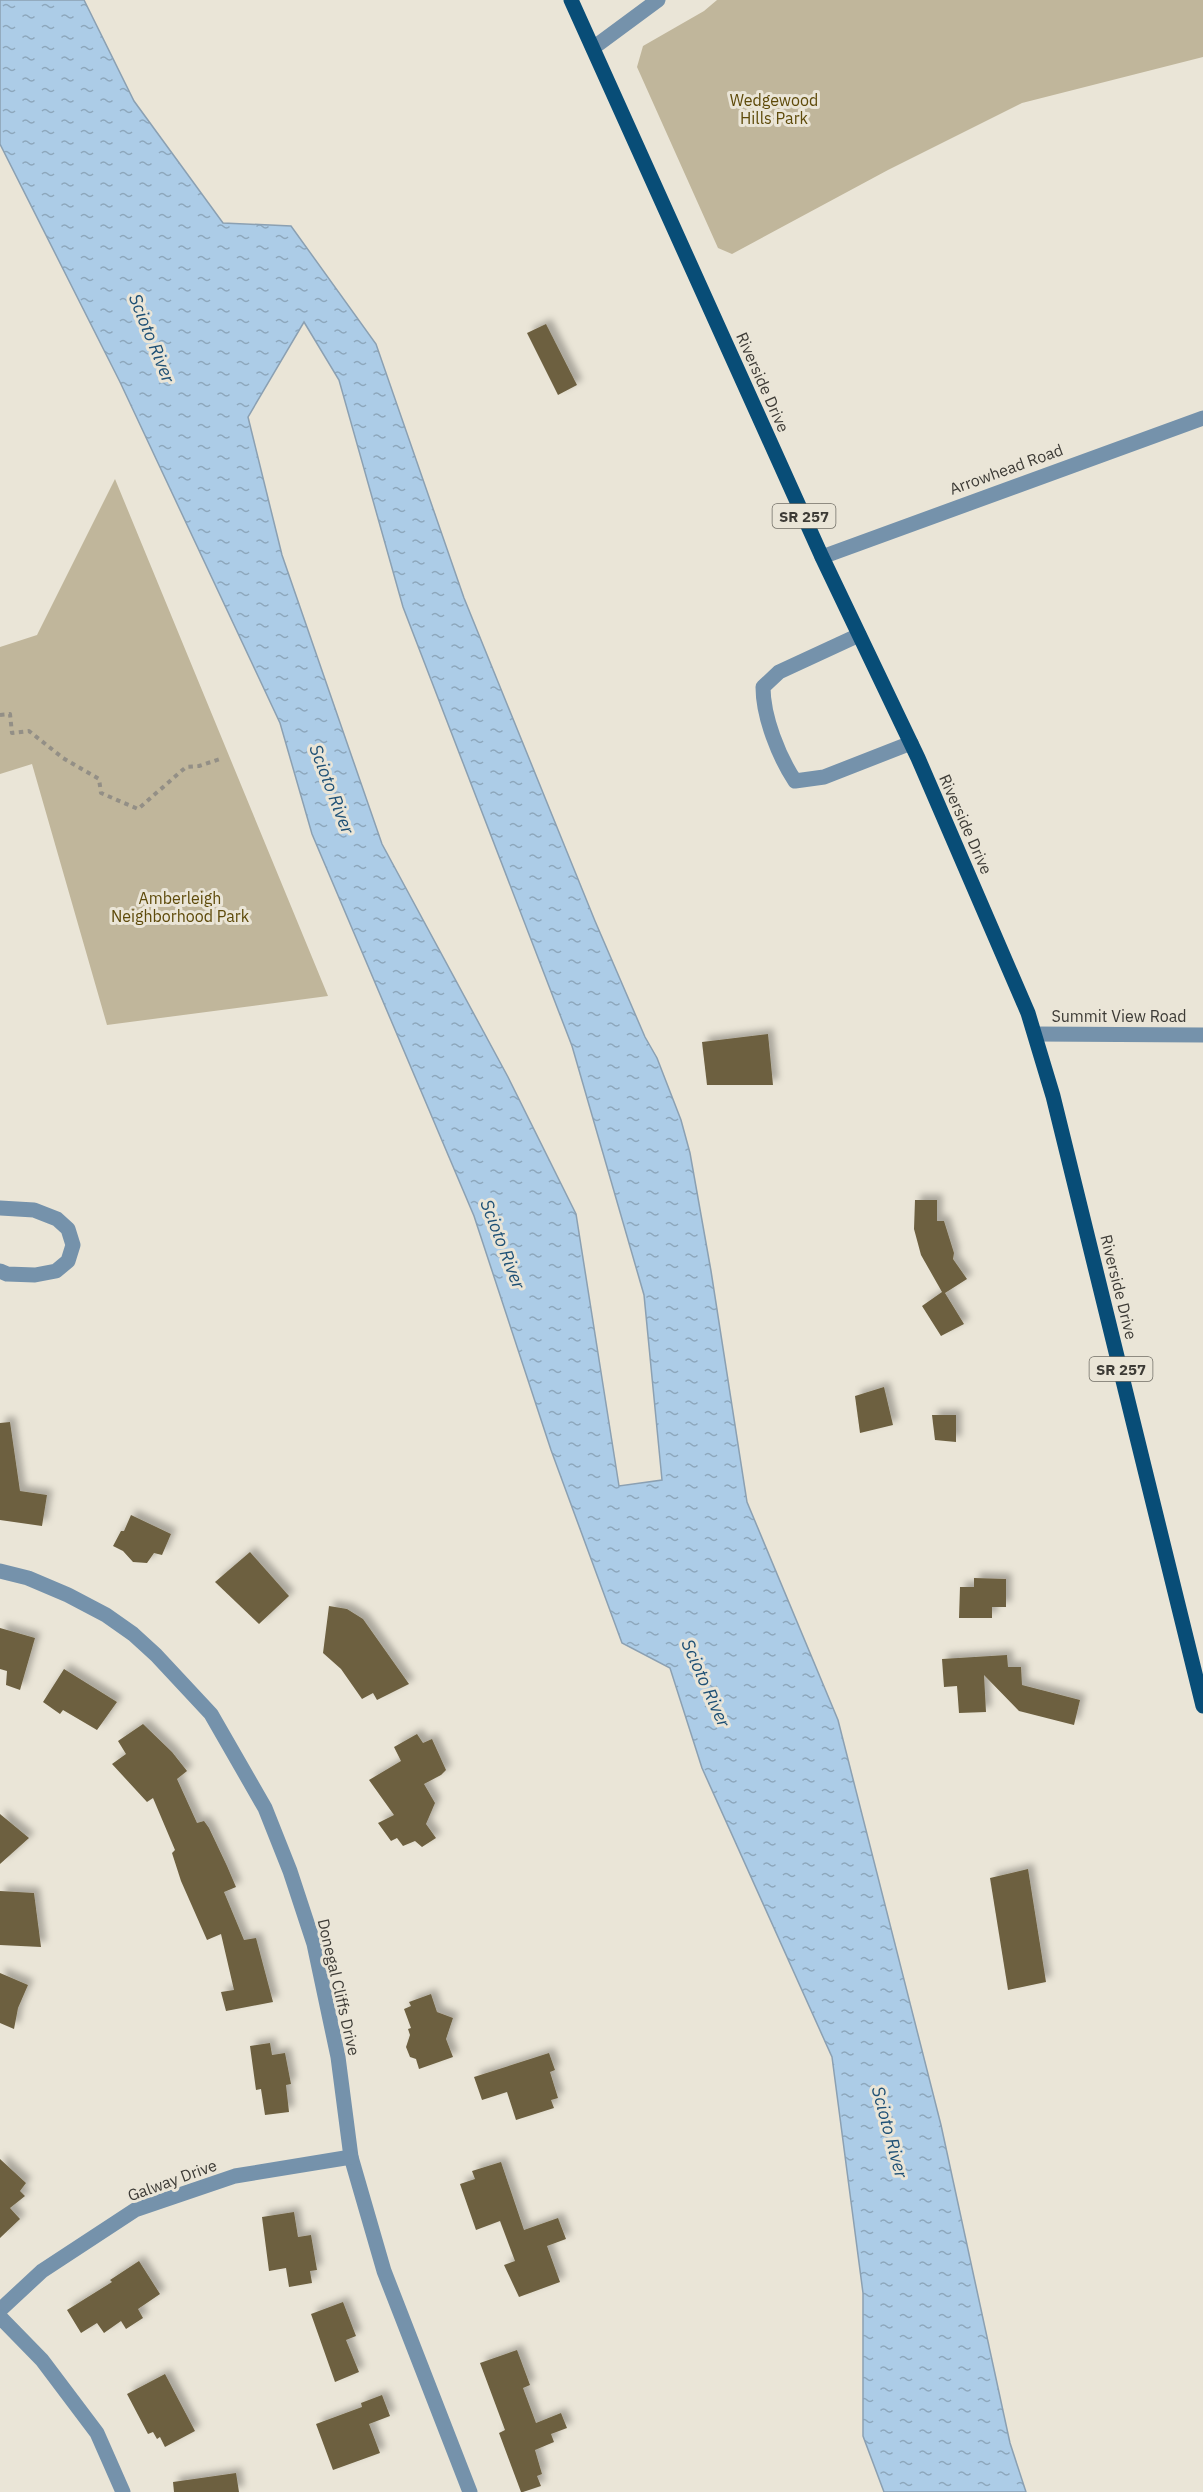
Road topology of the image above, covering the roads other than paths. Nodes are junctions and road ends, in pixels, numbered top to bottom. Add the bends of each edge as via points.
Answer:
1 (571, 0) edge
2 (658, 0) edge
3 (593, 48) junction
4 (1203, 417) edge
5 (822, 557) junction
6 (860, 635) junction
7 (911, 743) junction
8 (1035, 1034) junction
9 (1203, 1035) edge
10 (0, 1208) edge
11 (0, 1271) edge
12 (0, 1570) edge
13 (1203, 1706) edge
14 (351, 2157) junction
15 (0, 2310) edge
16 (0, 2317) edge
17 (123, 2492) edge
18 (470, 2492) edge

1 - 3 main road, Riverside Drive / SR 257
2 - 3 street
3 - 5 main road, Riverside Drive / SR 257
4 - 5 street, Arrowhead Road
5 - 6 main road, Riverside Drive / SR 257
6 - 7 main road, Riverside Drive / SR 257
6 - 7 street via 779,672 763,687 763,702 780,759 795,782 824,777
7 - 8 main road, Riverside Drive / SR 257
8 - 9 street, Summit View Road
8 - 13 main road, Riverside Drive / SR 257 via 1094,1255
10 - 11 street via 34,1210 57,1219 68,1229 73,1245 68,1260 56,1271 35,1275
12 - 14 street, Donegal Cliffs Drive via 60,1591 106,1615 133,1634 211,1714 265,1808 314,1944 338,2057
14 - 15 street, Galway Drive via 235,2176 135,2210 42,2271
14 - 18 street, Donegal Cliffs Drive via 384,2271
16 - 17 street via 42,2360 97,2433

